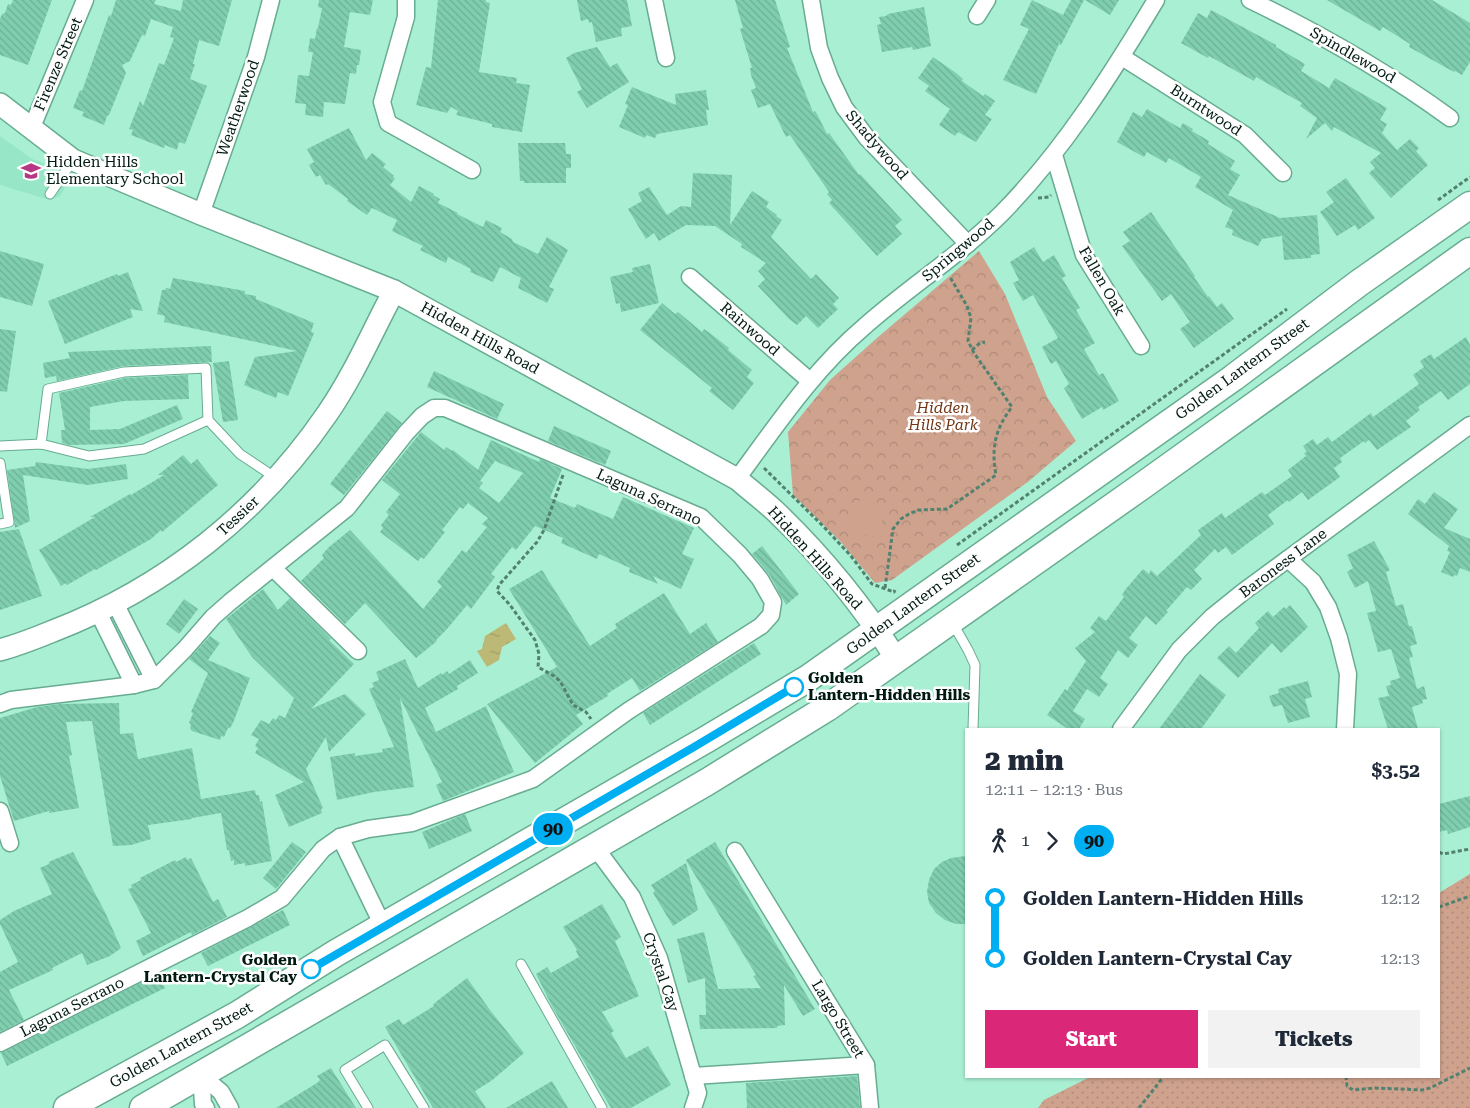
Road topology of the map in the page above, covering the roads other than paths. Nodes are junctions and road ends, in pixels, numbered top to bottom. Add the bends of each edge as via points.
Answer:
1 (85, 0) edge
2 (270, 0) edge
3 (406, 0) edge
4 (654, 0) edge
5 (811, 0) edge
6 (986, 0) edge
7 (1156, 0) edge
8 (1250, 0) edge
9 (977, 16) dead end
10 (1122, 57) junction
11 (666, 58) dead end
12 (0, 104) edge
13 (1450, 118) dead end
14 (32, 127) junction
15 (1054, 154) junction
16 (73, 160) junction
17 (472, 170) dead end
18 (1282, 173) dead end
19 (50, 194) dead end
20 (1470, 207) edge
21 (200, 214) junction
22 (1470, 225) edge
23 (968, 244) junction
24 (1398, 256) junction
25 (1468, 258) edge
26 (690, 276) dead end
27 (394, 291) junction
28 (1141, 346) dead end
29 (810, 381) junction
30 (208, 420) junction
31 (1470, 425) edge
32 (41, 444) junction
33 (0, 446) edge
34 (0, 463) edge
35 (276, 478) junction
36 (737, 479) junction
37 (0, 524) edge
38 (1288, 559) junction
39 (273, 568) junction
40 (107, 608) junction
41 (951, 622) junction
42 (878, 630) junction
43 (0, 650) edge
44 (358, 651) dead end
45 (898, 660) junction
46 (154, 680) junction
47 (134, 685) junction
48 (0, 704) edge
49 (973, 728) edge
50 (1123, 728) edge
51 (1345, 728) edge
52 (0, 810) edge
53 (340, 837) junction
54 (10, 843) dead end
55 (596, 847) junction
56 (735, 851) dead end
57 (383, 926) junction
58 (521, 964) dead end
59 (237, 1015) junction
60 (0, 1043) edge
61 (866, 1065) junction
62 (201, 1075) junction
63 (693, 1076) junction
64 (117, 1082) junction
65 (67, 1108) edge
66 (143, 1108) edge
67 (206, 1108) edge
68 (230, 1108) edge
69 (368, 1108) edge
70 (424, 1108) edge
71 (602, 1108) edge
72 (693, 1108) edge
73 (870, 1108) edge

1 - 14 street, Firenze Street
2 - 21 street, Weatherwood via 256,57
3 - 17 street via 406,17 382,102 388,122
4 - 11 street
5 - 23 street, Shadywood via 819,48 844,107 867,138
6 - 9 street
7 - 10 street, Springwood
8 - 13 street, Spindlewood via 1344,48 1407,86
10 - 15 street, Springwood
10 - 18 street, Burntwood via 1245,135
12 - 14 street, Hidden Hills Road
14 - 16 street, Hidden Hills Road
15 - 23 street, Springwood via 1002,213
15 - 28 street, Fallen Oak via 1084,255
16 - 19 lane
16 - 21 street, Hidden Hills Road
20 - 22 main road
20 - 24 main road, Golden Lantern Street
21 - 27 street, Hidden Hills Road
22 - 25 main road via 1458,243
23 - 29 street, Springwood via 864,327
24 - 25 main road via 1420,264 1440,257
24 - 42 main road, Golden Lantern Street via 1233,378
25 - 41 main road
26 - 29 street, Rainwood
27 - 35 street, Tessier via 344,388
27 - 36 street, Hidden Hills Road
29 - 36 street, Springwood
30 - 32 lane via 144,449 89,456
30 - 32 lane via 206,368 124,372 48,389
30 - 35 lane via 240,454
31 - 38 street, Baroness Lane
32 - 33 lane
34 - 37 lane via 9,522
35 - 40 street, Tessier via 211,541 159,578
36 - 42 street, Hidden Hills Road via 808,545 852,594
38 - 50 street, Baroness Lane via 1235,598 1190,638
38 - 51 street via 1313,582 1328,607 1340,638 1348,674
39 - 44 street
39 - 46 street, Laguna Serrano via 213,617
39 - 53 street, Laguna Serrano via 347,508 422,416 434,408 445,408 701,517 740,555 760,579 773,602 771,615 761,626 628,711 533,779 412,823 368,829
40 - 43 street, Tessier
40 - 46 street
40 - 47 street
41 - 45 main road
41 - 49 lane via 975,665
42 - 45 street, Hidden Hills Road
42 - 57 main road, Golden Lantern Street via 768,704
45 - 55 main road via 819,713
46 - 47 street
47 - 48 street
52 - 54 street
53 - 57 street
53 - 60 street, Laguna Serrano via 323,849 282,898
55 - 62 main road
55 - 63 street, Crystal Cay via 632,897 659,958
56 - 61 street, Largo Street
57 - 59 main road, Golden Lantern Street
58 - 71 lane
59 - 62 main road via 205,1054
59 - 64 main road, Golden Lantern Street
61 - 63 street, Largo Street
61 - 73 street
62 - 64 main road via 176,1074
62 - 66 main road
62 - 67 street
62 - 68 street via 221,1092
63 - 72 street, Crystal Cay via 698,1093
64 - 65 main road, Golden Lantern Street
69 - 70 lane via 345,1070 386,1045

